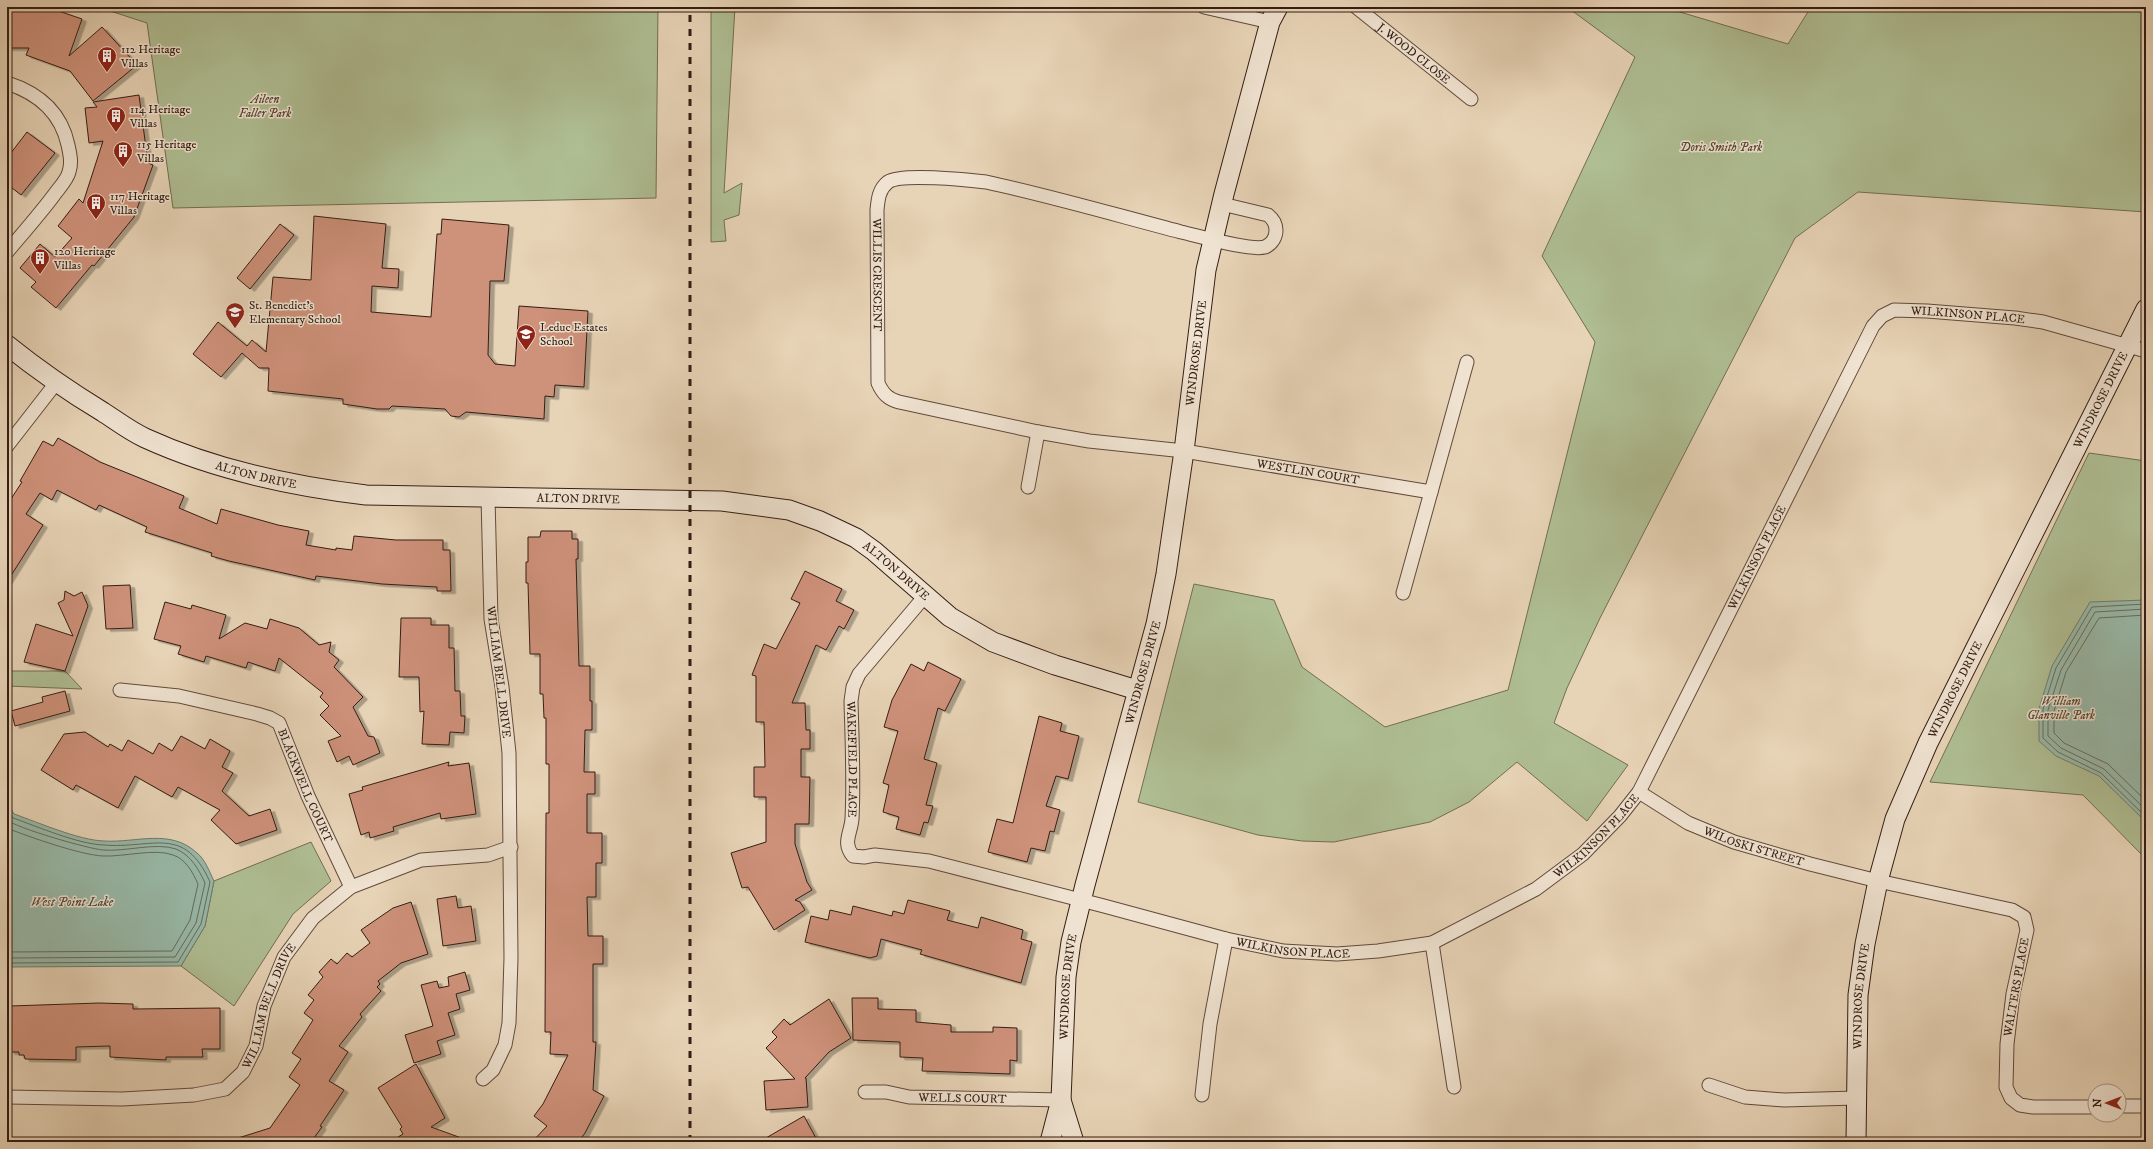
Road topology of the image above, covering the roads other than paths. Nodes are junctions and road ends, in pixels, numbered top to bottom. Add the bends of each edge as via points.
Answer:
1 (1204, 7) edge
2 (1356, 7) edge
3 (1274, 14) edge
4 (7, 83) edge
5 (1471, 99) dead end
6 (1222, 204) junction
7 (1213, 240) junction
8 (7, 252) edge
9 (2146, 309) edge
10 (7, 345) edge
11 (2126, 347) junction
12 (2146, 351) edge
13 (1467, 362) dead end
14 (56, 383) junction
15 (1038, 432) junction
16 (7, 446) edge
17 (1184, 451) junction
18 (1028, 487) dead end
19 (1431, 492) junction
20 (488, 497) junction
21 (1403, 593) dead end
22 (925, 596) junction
23 (120, 690) dead end
24 (1137, 690) junction
25 (1638, 792) junction
26 (511, 847) junction
27 (1878, 881) junction
28 (351, 887) junction
29 (1081, 900) junction
30 (1226, 940) junction
31 (1432, 943) junction
32 (483, 1080) dead end
33 (1709, 1084) dead end
34 (1454, 1087) dead end
35 (865, 1092) dead end
36 (1202, 1096) dead end
37 (7, 1097) edge
38 (1856, 1098) junction
39 (1061, 1100) junction
40 (2127, 1106) edge
41 (2146, 1106) edge
42 (2087, 1107) edge
43 (1050, 1142) edge
44 (1074, 1142) edge
45 (1856, 1142) edge

1 - 3 street
2 - 5 street, J. WOOD CLOSE
3 - 6 street, WINDROSE DRIVE
4 - 8 street via 23,88 47,104 61,122 71,158 69,173 61,186
6 - 7 street, WINDROSE DRIVE
6 - 7 street via 1268,215 1274,220 1276,234 1272,242 1265,246 1254,247
7 - 15 street, WILLIS CRESCENT via 986,182 951,178 908,178 890,181 882,188 878,198 878,382 882,392 899,402
7 - 17 street, WINDROSE DRIVE via 1202,297
9 - 11 street, WINDROSE DRIVE
10 - 14 street, ALTON DRIVE
11 - 12 street, WILKINSON PLACE
11 - 25 street, WILKINSON PLACE via 2067,328 2022,319 1894,310 1882,316 1873,326
11 - 27 street, WINDROSE DRIVE via 1928,743 1895,819
13 - 19 street
14 - 16 street
14 - 20 street, ALTON DRIVE via 145,438 244,474 308,488 366,495
15 - 17 street, WILLIS CRESCENT
15 - 18 street
17 - 19 street, WESTLIN COURT
17 - 24 street, WINDROSE DRIVE via 1166,574 1156,624
19 - 21 street
20 - 22 street, ALTON DRIVE via 690,500 774,506 805,515 856,538
20 - 26 street, WILLIAM BELL DRIVE via 491,619 509,753
22 - 24 street, ALTON DRIVE via 950,617 993,642 1055,665
22 - 29 street, WAKEFIELD PLACE via 859,674 853,687 852,821 847,843 849,851 853,856 875,855 929,862
23 - 28 street, BLACKWELL COURT via 179,696 257,714 279,723 298,775
24 - 29 street, WINDROSE DRIVE
25 - 27 street, WILOSKI STREET via 1688,823 1734,842
25 - 31 street, WILKINSON PLACE via 1620,816 1583,854 1536,889
26 - 28 street, WILLIAM BELL DRIVE via 488,855 421,860
26 - 32 street, WILLIAM BELL DRIVE via 509,1023 505,1045 493,1070
27 - 38 street, WINDROSE DRIVE via 1858,995
27 - 42 street, WALTERS PLACE via 2012,910 2024,917 2026,930 2013,994 2007,1044 2006,1087 2011,1098 2020,1105
28 - 37 street, WILLIAM BELL DRIVE via 313,918 284,957 264,1006 256,1046 243,1072 225,1089 194,1095 122,1099
29 - 30 street, WILKINSON PLACE
29 - 39 street, WINDROSE DRIVE via 1066,977
30 - 31 street, WILKINSON PLACE via 1283,951 1337,954
30 - 36 street, WILKINSON PLACE via 1210,1024
31 - 34 street
33 - 38 street via 1744,1097 1784,1100
35 - 39 street, WELLS COURT via 886,1092 909,1097
38 - 45 street, WINDROSE DRIVE
39 - 43 street, WINDROSE DRIVE
39 - 44 street, WINDROSE DRIVE
40 - 41 street

